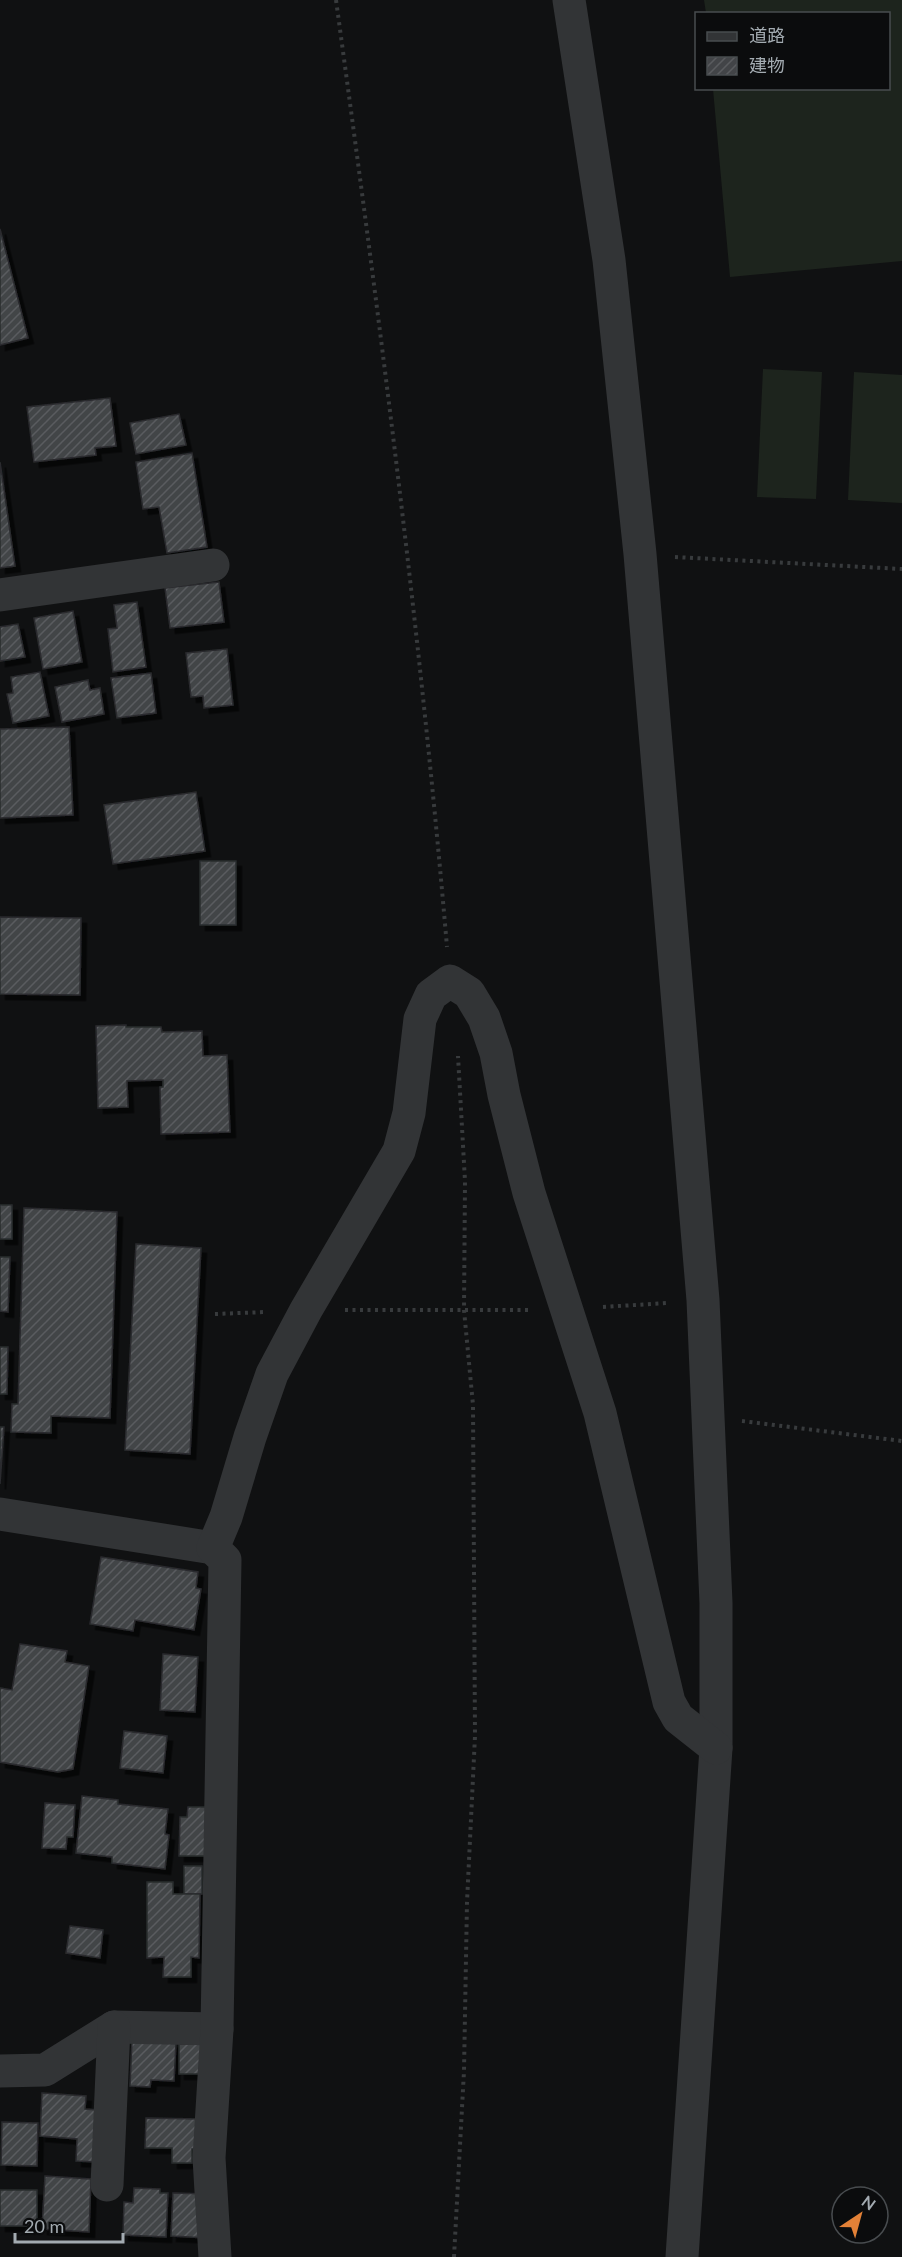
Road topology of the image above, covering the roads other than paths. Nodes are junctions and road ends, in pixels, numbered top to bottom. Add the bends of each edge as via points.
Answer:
1 (569, 0) edge
2 (213, 565) dead end
3 (0, 596) edge
4 (0, 1514) edge
5 (213, 1548) junction
6 (716, 1748) junction
7 (114, 2027) junction
8 (217, 2029) junction
9 (0, 2071) edge
10 (107, 2185) dead end
11 (215, 2257) edge
12 (682, 2257) edge

1 - 6 street via 609,260 640,554 703,1300 716,1603
2 - 3 street
4 - 5 street
5 - 6 street via 272,1374 399,1150 409,1113 420,1018 431,995 450,981 469,993 484,1018 495,1053 529,1193 600,1413 669,1702 678,1718
5 - 8 street via 225,1560
6 - 12 street
7 - 8 street
7 - 9 street via 45,2070
7 - 10 street
8 - 11 street via 208,2158

